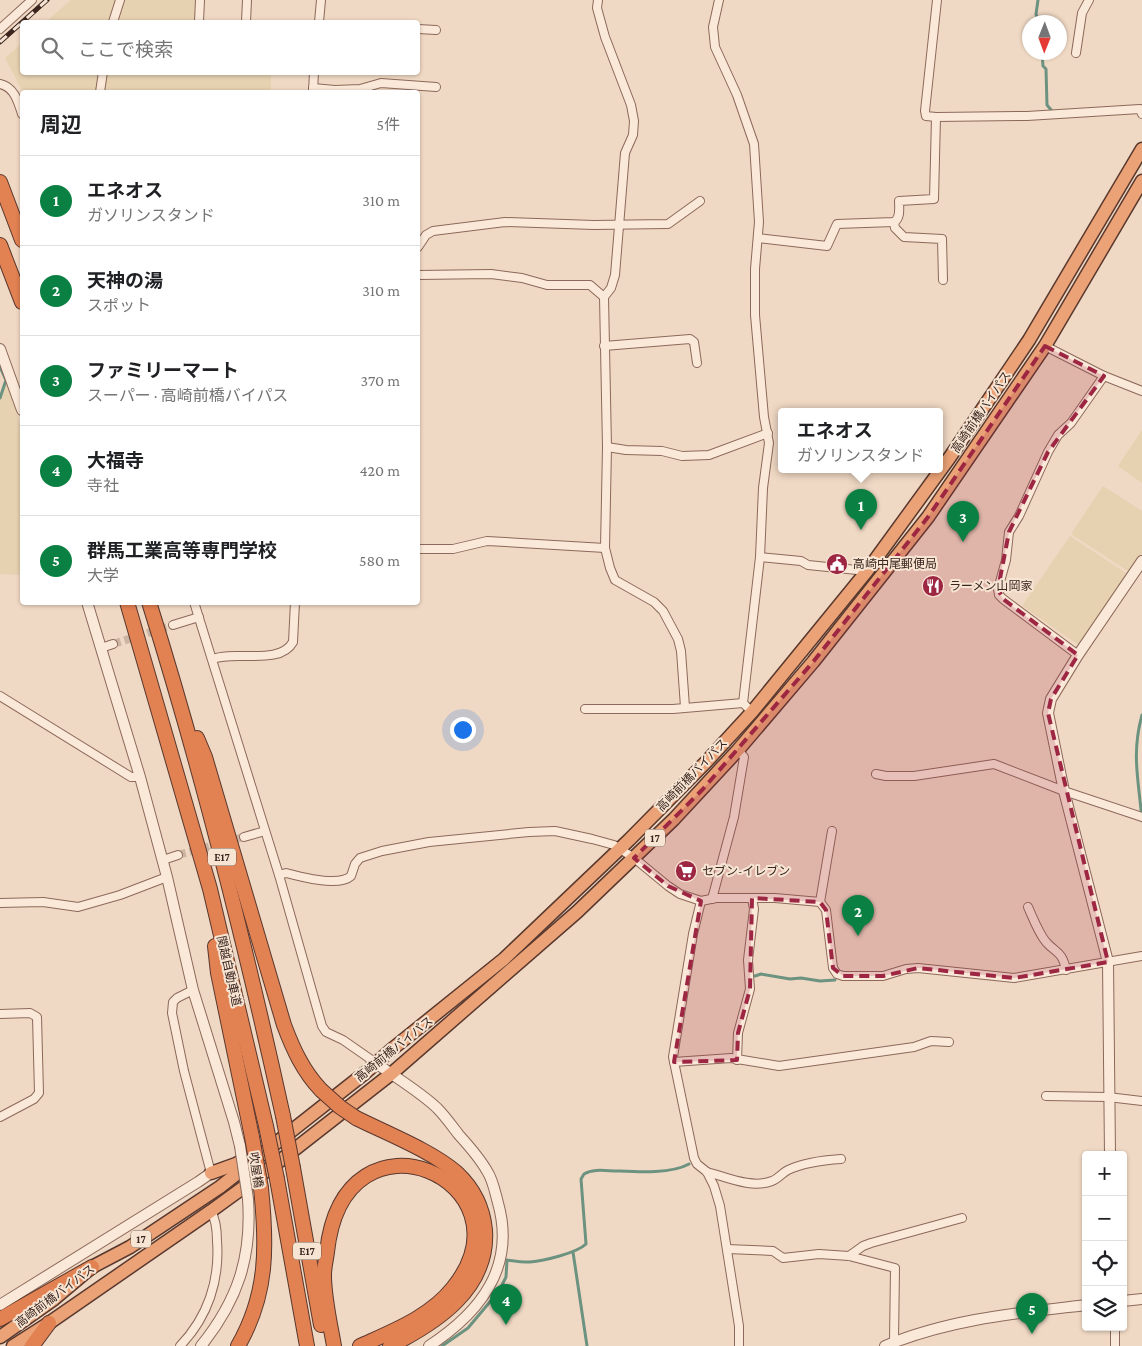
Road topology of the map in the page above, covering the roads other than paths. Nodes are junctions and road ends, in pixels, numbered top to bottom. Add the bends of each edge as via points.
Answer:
1 (32, 0) edge
2 (120, 0) edge
3 (200, 0) edge
4 (247, 0) edge
5 (321, 0) edge
6 (598, 0) edge
7 (719, 0) edge
8 (937, 0) edge
9 (1089, 0) edge
10 (115, 20) edge
11 (199, 20) edge
12 (246, 20) edge
13 (319, 20) edge
14 (0, 28) edge
15 (420, 29) edge
16 (436, 30) dead end
17 (1076, 53) dead end
18 (103, 75) edge
19 (314, 75) edge
20 (0, 84) edge
21 (436, 87) dead end
22 (100, 90) edge
23 (313, 90) edge
24 (20, 109) edge
25 (1142, 114) edge
26 (936, 117) junction
27 (1142, 149) edge
28 (1142, 181) edge
29 (0, 182) edge
30 (700, 201) dead end
31 (894, 222) junction
32 (618, 225) junction
33 (20, 235) edge
34 (758, 238) junction
35 (420, 244) edge
36 (0, 245) edge
37 (420, 275) edge
38 (943, 280) dead end
39 (20, 297) edge
40 (604, 297) junction
41 (604, 346) junction
42 (1045, 346) junction
43 (0, 349) edge
44 (697, 363) dead end
45 (1104, 376) junction
46 (1142, 391) edge
47 (20, 404) edge
48 (768, 433) junction
49 (607, 447) junction
50 (943, 467) edge
51 (938, 473) edge
52 (605, 548) junction
53 (420, 549) edge
54 (760, 557) junction
55 (1142, 561) edge
56 (867, 571) junction
57 (88, 605) edge
58 (127, 605) edge
59 (150, 605) edge
60 (195, 605) edge
61 (295, 605) edge
62 (199, 617) junction
63 (173, 625) tunnel mouth
64 (112, 644) tunnel mouth
65 (101, 648) junction
66 (1078, 654) junction
67 (213, 659) junction
68 (172, 675) junction
69 (0, 696) edge
70 (685, 707) junction
71 (748, 707) junction
72 (585, 709) dead end
73 (738, 750) junction
74 (876, 774) dead end
75 (140, 777) junction
76 (1064, 791) junction
77 (1142, 817) edge
78 (265, 831) junction
79 (832, 831) dead end
80 (244, 837) tunnel mouth
81 (619, 848) junction
82 (178, 855) tunnel mouth
83 (634, 858) junction
84 (163, 860) junction
85 (279, 875) junction
86 (167, 877) junction
87 (210, 889) junction
88 (752, 898) junction
89 (712, 899) junction
90 (700, 901) junction
91 (820, 902) junction
92 (0, 903) edge
93 (1028, 907) dead end
94 (1142, 956) edge
95 (1108, 962) junction
96 (1066, 970) junction
97 (193, 990) junction
98 (0, 1014) edge
99 (949, 1042) dead end
100 (738, 1060) junction
101 (674, 1062) junction
102 (376, 1063) junction
103 (391, 1074) junction
104 (1046, 1096) dead end
105 (1108, 1097) junction
106 (1142, 1101) edge
107 (0, 1117) edge
108 (282, 1139) junction
109 (1110, 1151) edge
110 (841, 1159) dead end
111 (707, 1172) junction
112 (211, 1173) junction
113 (211, 1211) junction
114 (962, 1218) dead end
115 (727, 1249) junction
116 (849, 1256) junction
117 (92, 1268) junction
118 (1142, 1299) edge
119 (1127, 1301) edge
120 (0, 1305) edge
121 (1082, 1305) edge
122 (0, 1319) edge
123 (49, 1323) junction
124 (1115, 1331) edge
125 (192, 1332) junction
126 (0, 1337) edge
127 (326, 1337) edge
128 (307, 1344) edge
129 (889, 1344) edge
130 (202, 1345) edge
131 (13, 1346) edge
132 (32, 1346) edge
133 (180, 1346) edge
134 (238, 1346) edge
135 (334, 1346) edge
136 (360, 1346) edge
137 (390, 1346) edge
138 (429, 1346) edge
139 (739, 1346) edge
140 (1115, 1346) edge

1 - 14 street
2 - 10 street
3 - 11 street
4 - 12 street
5 - 13 street
6 - 32 street via 605,38 634,121 633,135 625,153
7 - 34 street via 713,41 754,144
8 - 26 street via 925,111 926,116
9 - 17 street via 1082,13
15 - 16 street
18 - 22 street
19 - 23 street
20 - 24 street via 11,88
21 - 23 street via 381,83 360,89
25 - 26 street via 1140,109 1027,116
26 - 31 street via 934,199 899,201 899,216
27 - 50 highway, 高崎前橋バイパス / 17 via 1029,340
28 - 42 highway, 高崎前橋バイパス / 17
29 - 33 highway
30 - 32 street via 668,224
31 - 34 street via 836,224 828,246
31 - 38 street via 904,237 942,239
32 - 35 street via 505,222 433,231
32 - 40 street via 615,275
34 - 48 street via 755,315
36 - 39 highway
37 - 40 street via 491,274 547,285 590,285
40 - 41 street
41 - 44 street via 690,339 694,342
41 - 49 street
42 - 45 street
42 - 73 highway, 高崎前橋バイパス / 17 via 928,516 813,662
43 - 47 street
45 - 46 street
45 - 66 street via 1048,452 1009,532 998,589 1003,600
48 - 49 street via 709,455 682,456 662,451
48 - 54 street
49 - 52 street
51 - 56 highway, 高崎前橋バイパス / 17
52 - 53 street via 487,540 453,549
52 - 70 street via 615,580 654,602 674,632 681,651
54 - 56 street
54 - 71 street
55 - 66 street
56 - 71 highway, 高崎前橋バイパス / 17
57 - 65 street, 吹屋橋
58 - 87 highway, 関越自動車道 / E17
59 - 68 highway, 関越自動車道 / E17
60 - 62 street
61 - 67 street via 293,642 285,650
62 - 63 street
62 - 67 street
64 - 65 street
65 - 75 street, 吹屋橋
66 - 76 street via 1050,699 1048,713
67 - 78 street
68 - 127 highway, 関越自動車道 / E17, bridge via 244,942 283,1116
68 - 137 highway, bridge via 205,757 284,1026 299,1060 321,1090 340,1107 456,1172 476,1198 485,1225 483,1257 466,1291 440,1317
69 - 75 street via 131,777
70 - 71 street
70 - 72 street
71 - 81 highway, 高崎前橋バイパス / 17 via 707,761
73 - 83 highway, 高崎前橋バイパス / 17
73 - 89 street via 744,757 737,800
74 - 76 street via 914,776 994,764
75 - 84 street, 吹屋橋
76 - 77 street
76 - 95 street
78 - 80 street
78 - 85 street
79 - 91 street
81 - 83 street
81 - 85 street via 562,832 535,831 428,842 382,851 360,858 351,876 342,881 286,873
81 - 102 highway, 高崎前橋バイパス / 17 via 504,959
82 - 84 street
83 - 90 street via 680,894
83 - 103 highway, 高崎前橋バイパス / 17
84 - 86 street, 吹屋橋
85 - 102 street via 323,1030
86 - 92 street via 78,907 44,902
86 - 97 street, 吹屋橋
87 - 128 highway, 関越自動車道 / E17, bridge via 266,1126
87 - 134 highway, bridge via 218,973 252,1137 265,1226 260,1294 251,1322
88 - 89 street
88 - 91 street
88 - 100 street via 754,909 748,960 750,989 738,1033
89 - 90 street
90 - 101 street
91 - 96 street via 826,910 833,968 843,976 883,976 918,968 1014,978
93 - 96 street via 1046,942 1064,959
94 - 95 street
95 - 96 street
95 - 105 street
97 - 112 street via 173,1002 172,1013
97 - 130 street, 吹屋橋, bridge via 240,1146 250,1227 242,1270 226,1309
98 - 107 street via 30,1013 37,1017 39,1092 34,1099
99 - 100 street via 931,1041 914,1047 779,1066
100 - 101 street
101 - 111 street via 694,1158
102 - 103 street
102 - 108 highway, 高崎前橋バイパス / 17
103 - 113 highway, 高崎前橋バイパス / 17
103 - 138 street via 436,1107 478,1156 490,1177 502,1225 501,1256 491,1285 452,1330
104 - 105 street
105 - 106 street
105 - 109 street
108 - 112 highway via 236,1164
108 - 117 highway, 高崎前橋バイパス / 17 via 220,1187 130,1247
110 - 111 street via 788,1170 772,1181 759,1183
111 - 115 street via 720,1206
112 - 120 street
113 - 123 highway, 高崎前橋バイパス / 17
113 - 125 street via 217,1228 216,1278 208,1303
114 - 116 street via 871,1243
115 - 116 street via 773,1252 783,1258 819,1254
115 - 139 street
116 - 129 street via 895,1268
117 - 122 highway
117 - 126 highway, 高崎前橋バイパス / 17
118 - 119 street
121 - 129 street via 1002,1314 944,1326
123 - 131 highway, 高崎前橋バイパス / 17
123 - 132 highway
124 - 140 street
125 - 130 street
125 - 133 street
127 - 135 highway
127 - 136 highway via 324,1273 330,1228 346,1195 359,1180 375,1171 396,1166 425,1169 457,1192 472,1220 473,1244 465,1269 445,1297 420,1317

